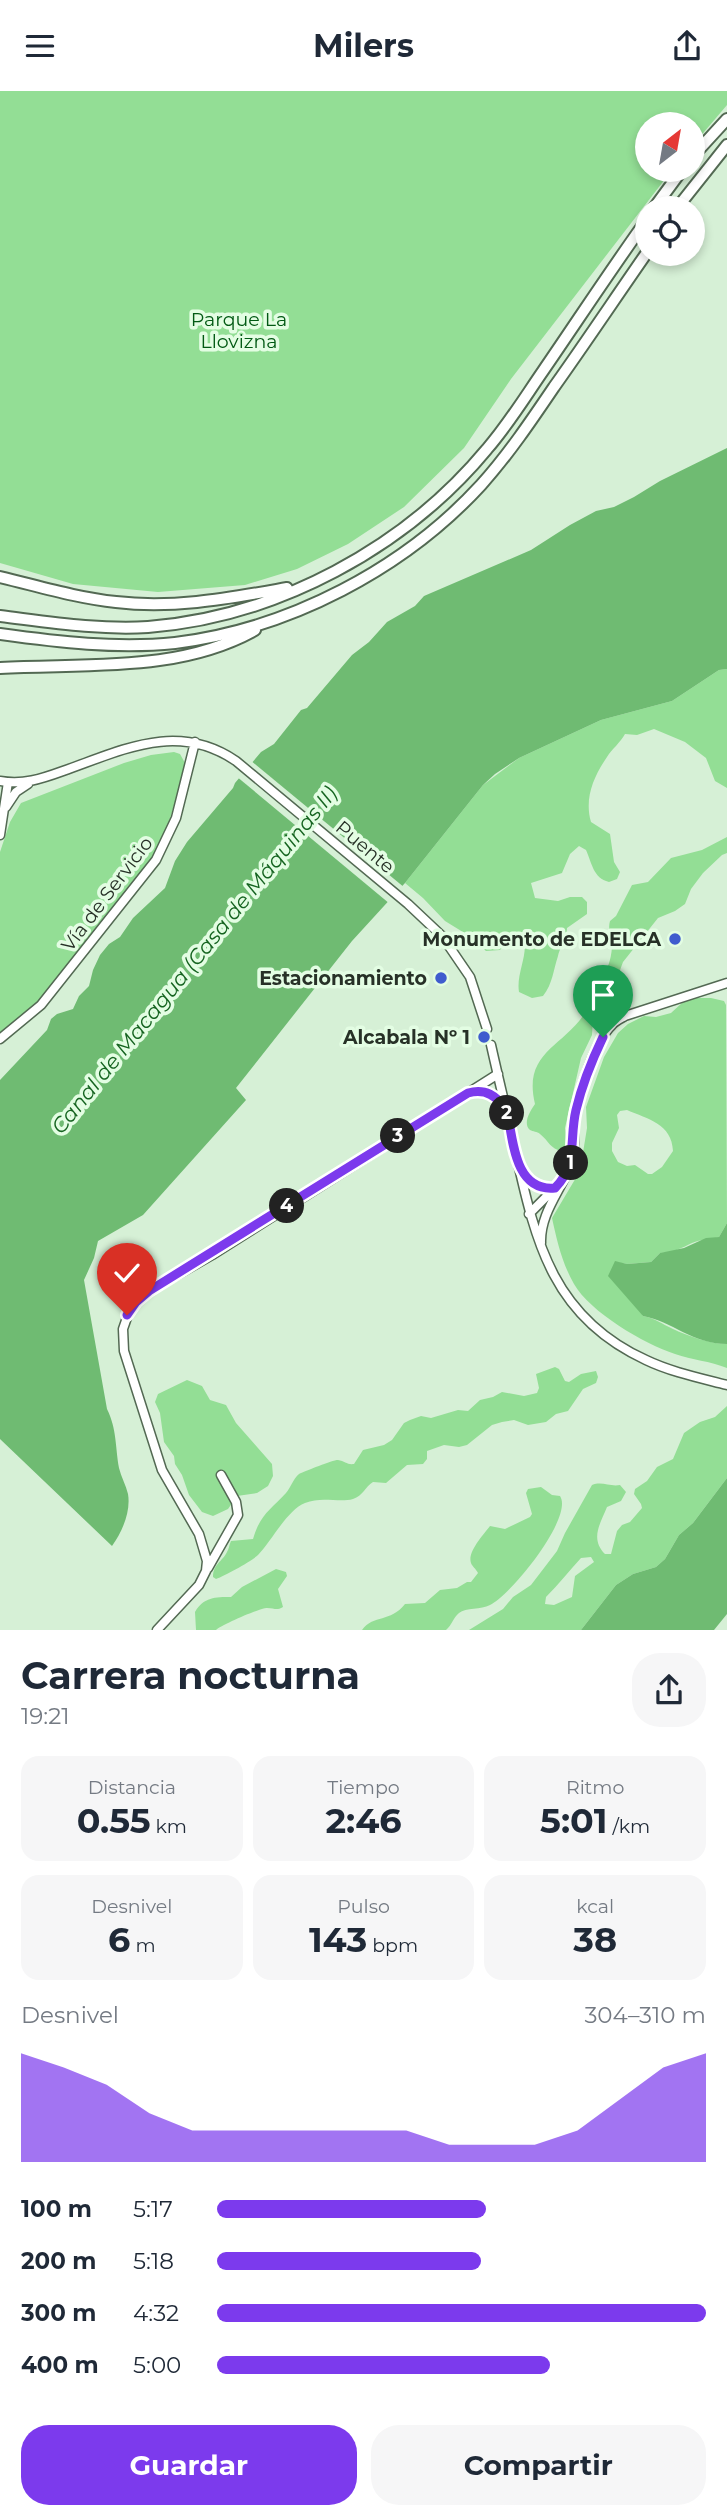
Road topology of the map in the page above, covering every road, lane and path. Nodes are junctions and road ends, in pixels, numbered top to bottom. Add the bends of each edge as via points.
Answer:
1 (727, 119) edge
2 (705, 143) edge
3 (727, 145) edge
4 (687, 196) edge
5 (635, 237) edge
6 (638, 266) edge
7 (0, 577) edge
8 (306, 585) junction
9 (0, 615) edge
10 (269, 620) junction
11 (0, 634) edge
12 (0, 668) edge
13 (195, 742) junction
14 (33, 781) junction
15 (4, 782) edge
16 (1, 823) edge
17 (727, 983) edge
18 (487, 1029) dead end
19 (0, 1039) edge
20 (491, 1045) dead end
21 (498, 1074) junction
22 (468, 1093) junction
23 (507, 1110) junction
24 (520, 1170) junction
25 (564, 1178) junction
26 (555, 1188) junction
27 (529, 1214) junction
28 (541, 1249) junction
29 (727, 1385) edge
30 (221, 1475) dead end
31 (206, 1571) junction
32 (157, 1630) edge

1 - 2 main road
3 - 4 main road
5 - 8 main road via 499,435 472,467 405,527
6 - 10 main road via 520,436 467,499 377,570
7 - 8 main road via 107,601 150,604 209,601
8 - 9 main road via 243,609 170,625 90,627
10 - 11 main road via 203,638 151,644 71,643
10 - 12 main road via 219,647 165,659
13 - 14 street via 152,742
13 - 18 street, Puente via 236,761 442,936 475,989
13 - 19 street, Vía de Servicio via 176,818 156,860 41,1005
14 - 15 street
14 - 16 street via 16,792
15 - 16 street
17 - 25 street via 625,1016 611,1025 582,1089 575,1113 574,1151
20 - 21 street
21 - 22 street
21 - 23 street
22 - 23 street via 491,1094
22 - 31 street via 149,1291 131,1308 121,1337 124,1351 162,1470 205,1548
23 - 24 street
24 - 26 street via 537,1186
24 - 27 street
25 - 26 street
25 - 28 street via 544,1221
26 - 27 street
27 - 28 street
28 - 29 street via 570,1301 606,1336 659,1366
30 - 31 street via 238,1515
31 - 32 street via 195,1591

